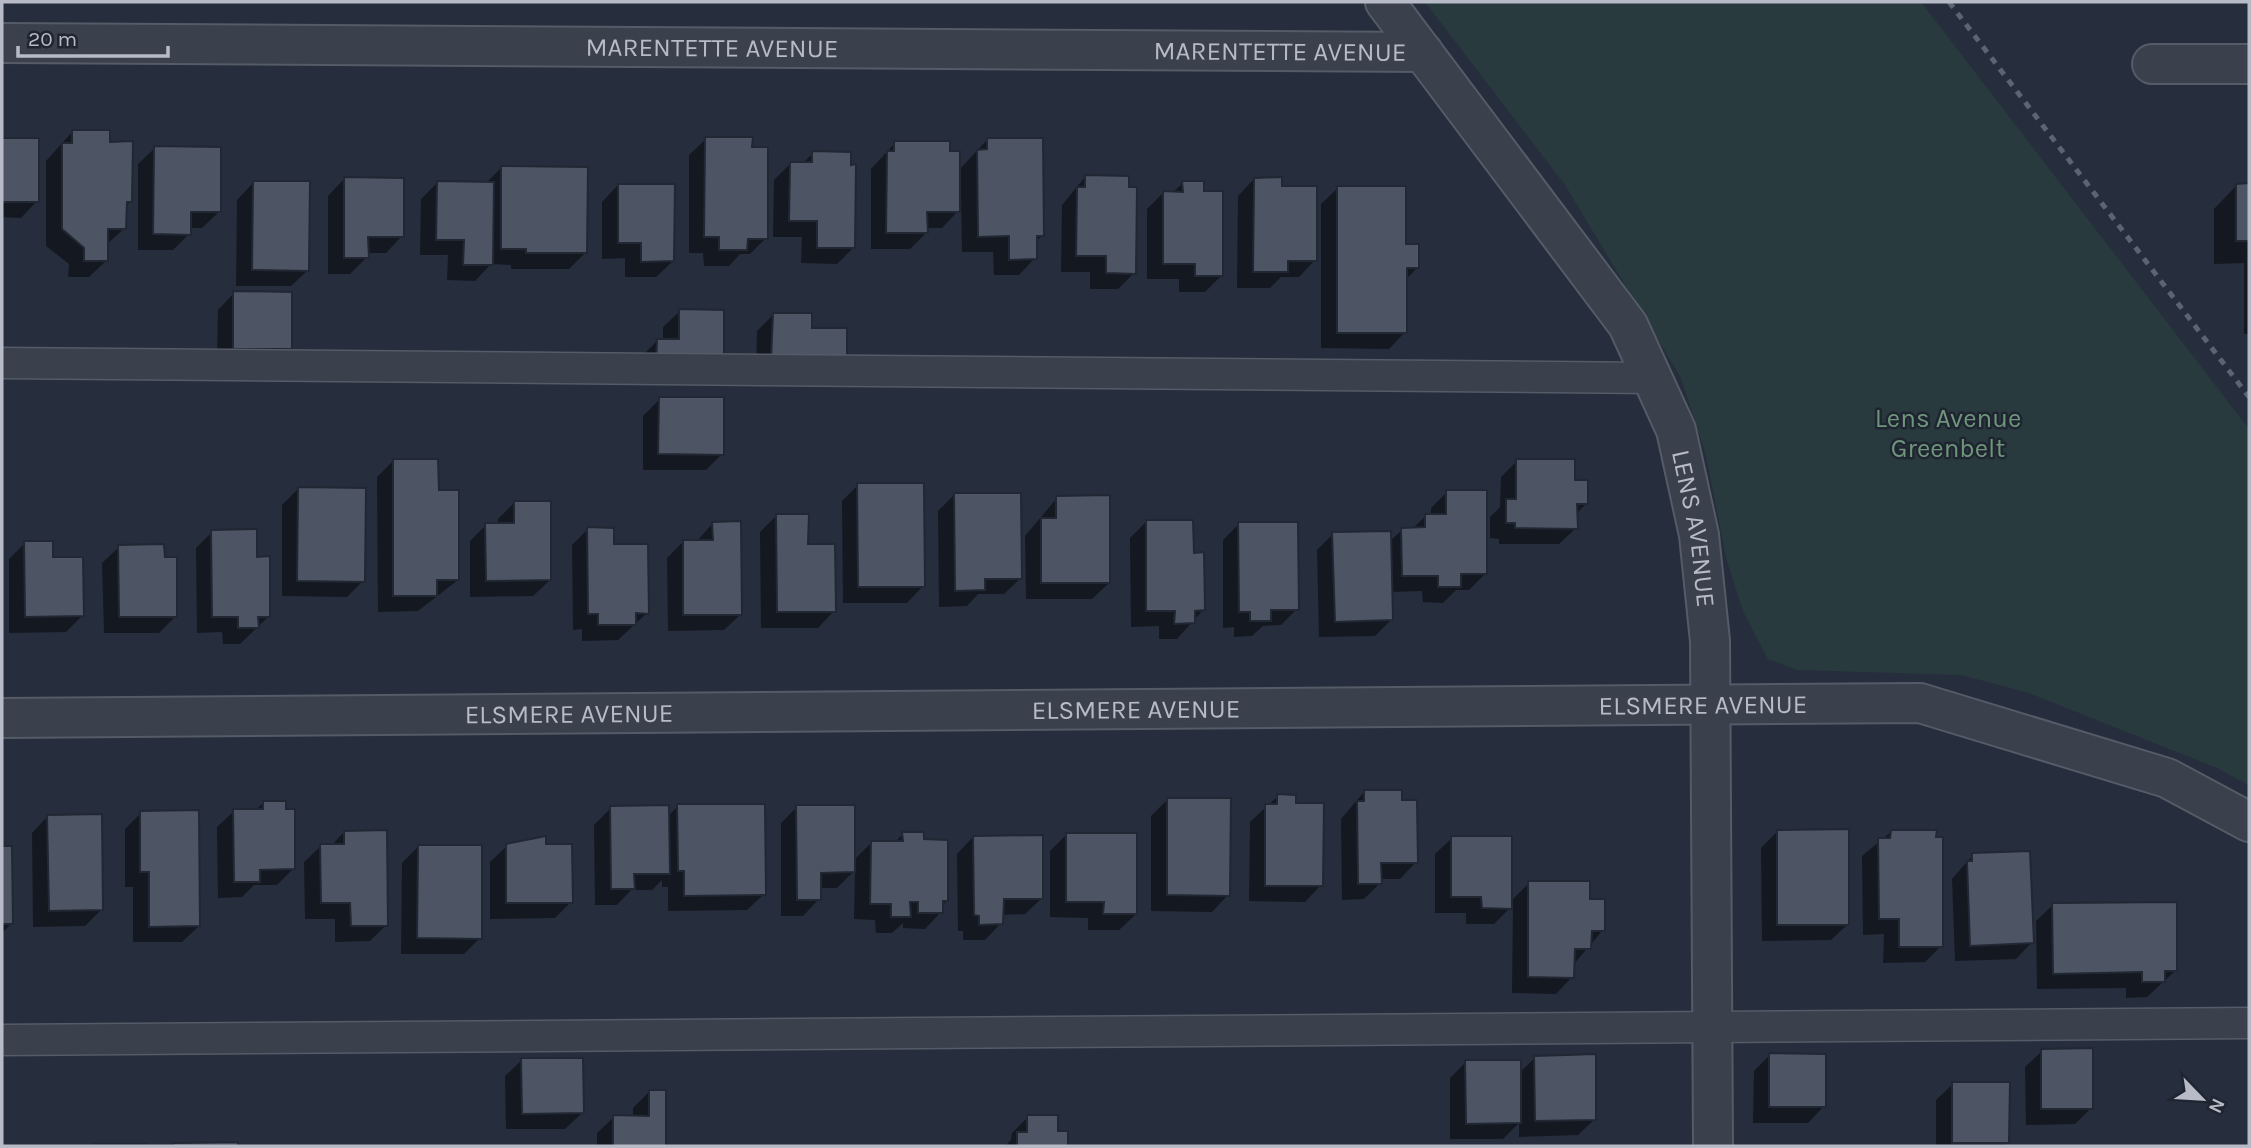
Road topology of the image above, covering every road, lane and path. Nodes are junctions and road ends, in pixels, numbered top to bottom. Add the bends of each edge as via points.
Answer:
1 (1385, 2) edge
2 (2, 43) edge
3 (1423, 52) junction
4 (2152, 64) dead end
5 (2249, 64) edge
6 (2, 363) edge
7 (1653, 378) junction
8 (1710, 703) junction
9 (2, 718) edge
10 (2249, 822) edge
11 (2249, 1023) edge
12 (1713, 1027) junction
13 (2, 1040) edge
14 (1713, 1146) edge

1 - 3 street, LENS AVENUE
2 - 3 street, MARENTETTE AVENUE
3 - 7 street, LENS AVENUE via 1628,325
4 - 5 street
6 - 7 lane
7 - 8 street, LENS AVENUE via 1676,430 1699,535 1710,641
8 - 9 street, ELSMERE AVENUE
8 - 10 street, ELSMERE AVENUE via 1920,703 2167,778
8 - 12 street, LENS AVENUE
11 - 12 lane
12 - 13 lane
12 - 14 street, LENS AVENUE

